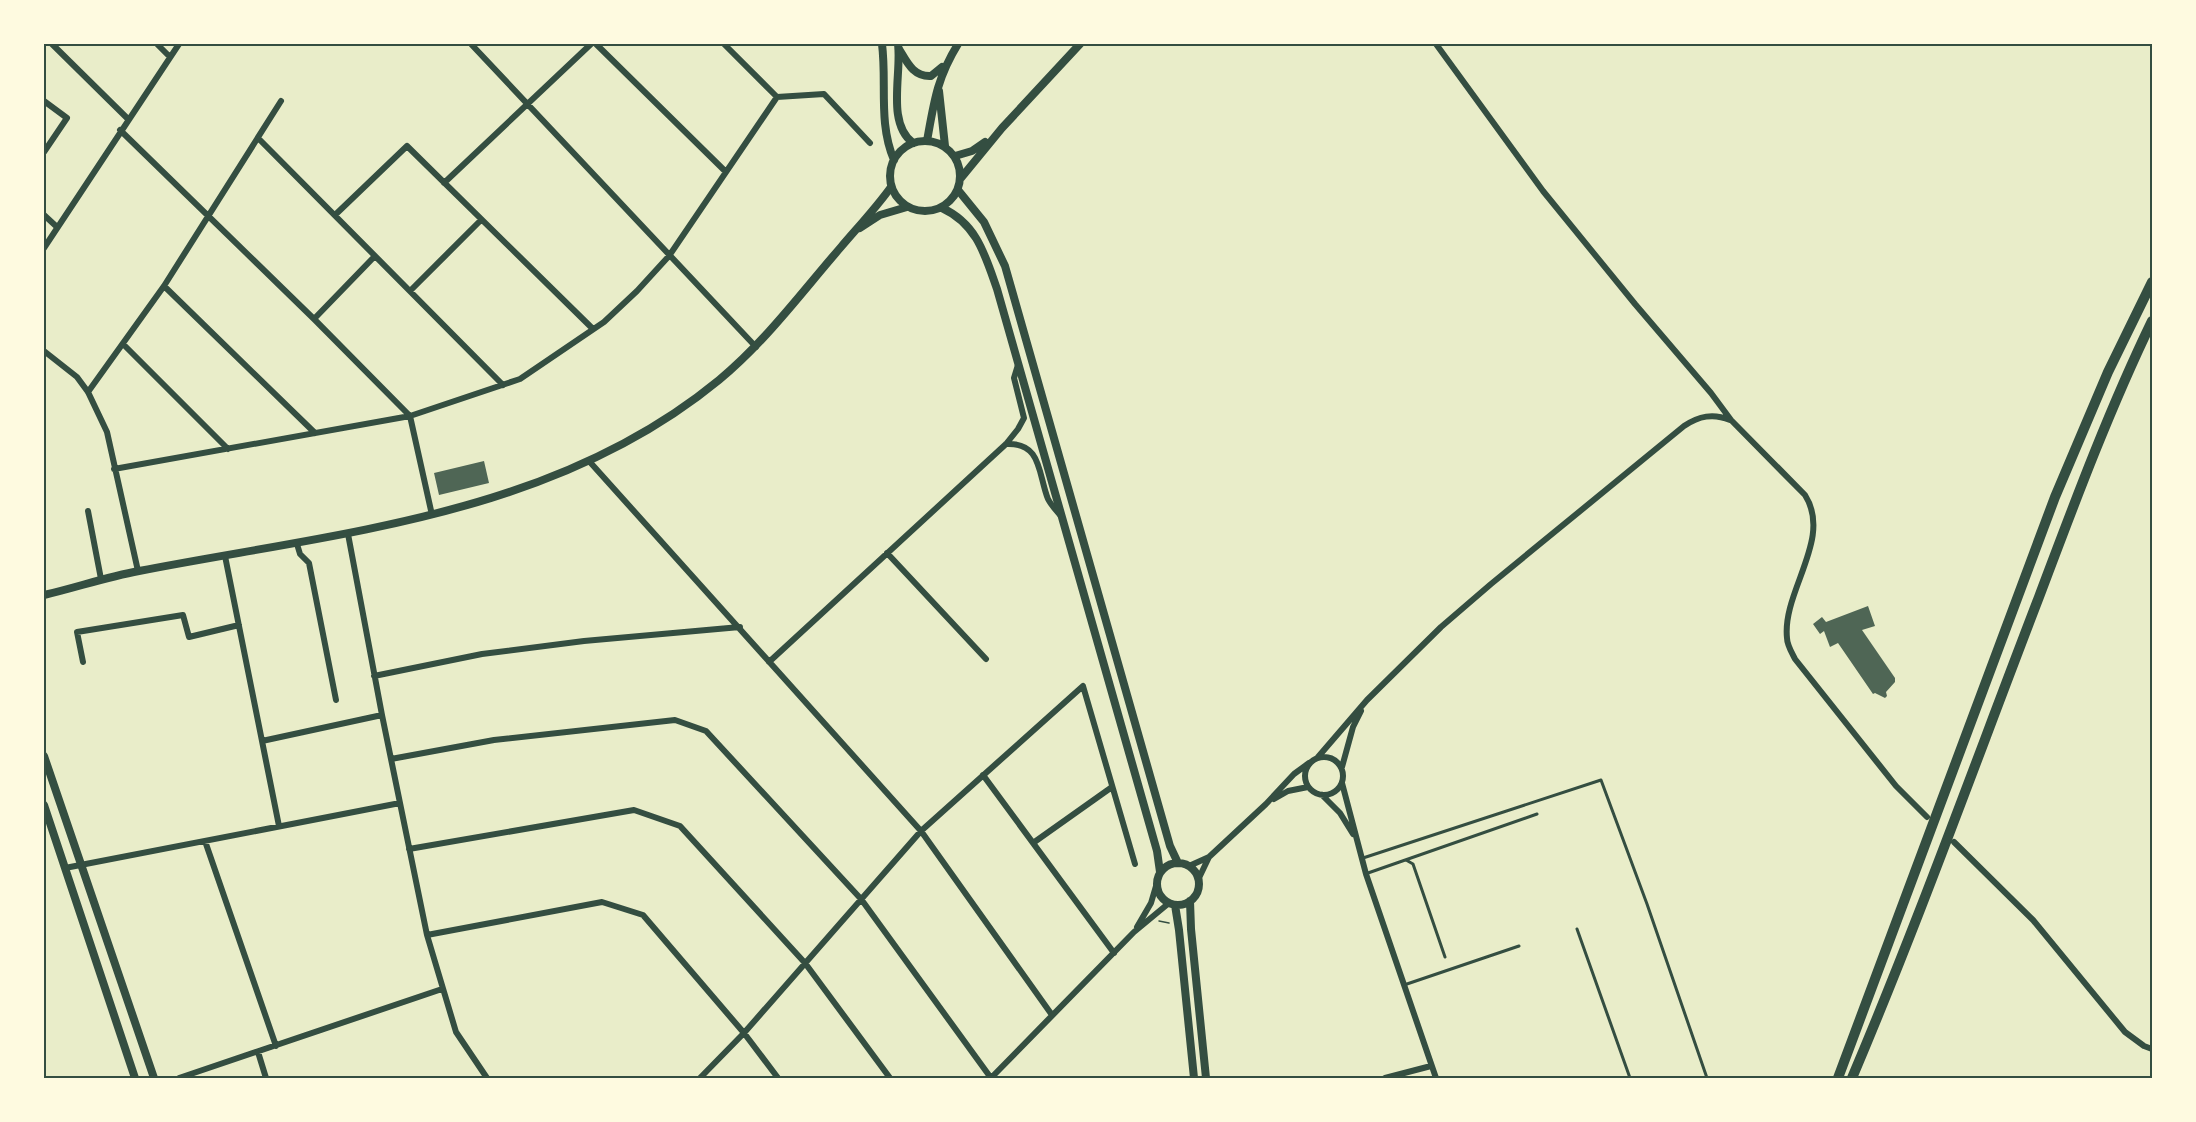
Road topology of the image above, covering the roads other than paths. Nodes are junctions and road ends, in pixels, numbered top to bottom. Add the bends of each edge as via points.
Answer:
1 (52, 44) edge
2 (157, 44) edge
3 (179, 44) edge
4 (471, 44) edge
5 (591, 44) edge
6 (596, 44) edge
7 (724, 44) edge
8 (882, 44) edge
9 (958, 44) edge
10 (1080, 44) edge
11 (1436, 44) edge
12 (899, 46) edge
13 (170, 57) junction
14 (945, 64) junction
15 (938, 83) junction
16 (777, 97) junction
17 (44, 101) edge
18 (281, 101) dead end
19 (528, 104) junction
20 (128, 119) junction
21 (1002, 128) junction
22 (120, 130) junction
23 (259, 139) junction
24 (927, 141) junction
25 (870, 143) dead end
26 (913, 143) junction
27 (945, 146) junction
28 (44, 152) edge
29 (955, 156) junction
30 (894, 160) junction
31 (726, 172) junction
32 (961, 178) junction
33 (444, 183) junction
34 (891, 187) junction
35 (958, 190) junction
36 (907, 207) junction
37 (942, 208) junction
38 (44, 215) edge
39 (335, 215) junction
40 (208, 216) junction
41 (481, 220) junction
42 (57, 227) junction
43 (852, 235) junction
44 (44, 248) edge
45 (375, 256) junction
46 (669, 256) junction
47 (2152, 282) edge
48 (164, 286) junction
49 (410, 291) junction
50 (314, 319) junction
51 (2152, 321) edge
52 (593, 329) junction
53 (123, 344) junction
54 (756, 347) junction
55 (44, 351) edge
56 (1018, 364) junction
57 (503, 385) junction
58 (88, 392) junction
59 (410, 416) junction
60 (1731, 420) junction
61 (315, 433) junction
62 (1006, 444) junction
63 (228, 449) junction
64 (589, 461) junction
65 (114, 469) junction
66 (88, 511) dead end
67 (432, 515) junction
68 (1062, 518) junction
69 (348, 534) junction
70 (297, 544) junction
71 (887, 553) junction
72 (225, 556) junction
73 (138, 571) junction
74 (101, 579) junction
75 (44, 594) edge
76 (239, 626) junction
77 (740, 627) junction
78 (986, 659) dead end
79 (83, 662) dead end
80 (769, 662) junction
81 (374, 676) junction
82 (336, 700) dead end
83 (1367, 700) junction
84 (382, 715) junction
85 (262, 741) junction
86 (44, 756) edge
87 (1318, 757) junction
88 (391, 759) junction
89 (1309, 763) junction
90 (45, 766) edge
91 (1342, 767) junction
92 (983, 776) junction
93 (1342, 783) junction
94 (1112, 787) junction
95 (1308, 787) junction
96 (1321, 795) junction
97 (400, 803) junction
98 (1266, 804) junction
99 (44, 805) edge
100 (1537, 814) dead end
101 (1927, 818) dead end
102 (279, 826) junction
103 (921, 831) junction
104 (1356, 840) junction
105 (205, 841) junction
106 (1954, 842) dead end
107 (1033, 843) junction
108 (409, 849) junction
109 (1209, 857) junction
110 (1362, 858) junction
111 (1406, 860) junction
112 (1178, 863) junction
113 (1135, 864) dead end
114 (81, 865) junction
115 (1189, 866) junction
116 (65, 868) junction
117 (1160, 872) junction
118 (1366, 874) junction
119 (1198, 880) junction
120 (1156, 886) junction
121 (861, 899) junction
122 (1190, 901) junction
123 (1172, 904) junction
124 (1577, 929) dead end
125 (1134, 932) junction
126 (427, 935) junction
127 (1519, 946) dead end
128 (1114, 953) junction
129 (1445, 957) dead end
130 (805, 963) junction
131 (1403, 985) junction
132 (442, 989) junction
133 (1052, 1016) junction
134 (744, 1033) junction
135 (276, 1046) junction
136 (2152, 1049) edge
137 (258, 1052) junction
138 (1431, 1066) junction
139 (135, 1078) edge
140 (154, 1078) edge
141 (179, 1078) edge
142 (266, 1078) edge
143 (487, 1078) edge
144 (700, 1078) edge
145 (778, 1078) edge
146 (890, 1078) edge
147 (991, 1078) edge
148 (1194, 1078) edge
149 (1206, 1078) edge
150 (1385, 1078) edge
151 (1436, 1078) edge
152 (1630, 1078) edge
153 (1707, 1078) edge
154 (1838, 1078) edge
155 (1852, 1078) edge

1 - 20 street
2 - 13 street
3 - 13 street
4 - 19 street
5 - 19 street
6 - 31 street
7 - 16 street
8 - 30 main road via 884,130
9 - 14 street
10 - 21 main road
11 - 60 street via 1571,226
12 - 14 street via 909,65 923,76 934,74
12 - 26 main road via 898,118 902,132
13 - 20 street
14 - 15 street
15 - 24 street
15 - 27 street
16 - 25 street via 824,93
16 - 31 street
17 - 28 street via 67,118
18 - 23 street
19 - 33 street
19 - 46 street
20 - 22 street
21 - 29 main road via 978,148
21 - 32 main road
22 - 40 street
22 - 42 street
23 - 39 street
23 - 40 street
24 - 26 main road
24 - 27 main road
26 - 30 main road
27 - 29 main road
29 - 32 main road
30 - 34 main road
31 - 46 street
32 - 35 main road
33 - 39 street via 407,146
33 - 41 street
34 - 36 main road
34 - 43 street
35 - 37 main road
35 - 112 main road via 984,222 1005,266
36 - 37 main road via 925,212
36 - 43 street via 880,215
37 - 56 main road via 964,221 981,249
38 - 42 street
39 - 45 street
40 - 48 street
40 - 50 street
41 - 49 street
41 - 52 street
42 - 44 street
43 - 54 street
45 - 49 street
45 - 50 street
46 - 52 street via 638,291
46 - 54 street
47 - 154 highway via 2108,372 2055,497
48 - 53 street
48 - 61 street
49 - 57 street
50 - 59 street
51 - 155 highway via 2078,494
52 - 57 street via 520,379
53 - 58 street
53 - 63 street
54 - 64 street via 671,415
55 - 58 street via 77,377
56 - 62 street via 1014,378 1024,418
56 - 68 main road
57 - 59 street
58 - 65 street via 107,432
59 - 61 street
59 - 67 street
60 - 83 street via 1701,416 1684,426 1441,627
60 - 101 street via 1805,495 1812,511 1814,526 1809,548 1787,620 1787,639 1795,659 1896,786
61 - 63 street
62 - 68 street via 1019,444 1033,453 1049,502
62 - 71 street
63 - 65 street
64 - 67 street via 506,495
64 - 77 street
65 - 73 street
66 - 74 street
67 - 69 street
68 - 117 main road
69 - 70 street
69 - 81 street
70 - 72 street
70 - 82 street via 309,563
71 - 78 street
71 - 80 street
72 - 73 street
72 - 76 street
73 - 74 street
74 - 75 street
76 - 79 street via 189,637 183,615 77,632
76 - 85 street
77 - 80 street
77 - 81 street via 584,640 482,654
80 - 103 street
81 - 84 street
83 - 87 street
83 - 91 street via 1353,727
84 - 85 street
84 - 88 street
85 - 102 street
86 - 90 street
87 - 89 street
87 - 91 street via 1329,757
88 - 97 street
88 - 121 street via 494,740 675,720 706,730
89 - 95 street via 1305,774
89 - 98 street
90 - 114 street
91 - 93 street
92 - 94 street via 1083,686
92 - 103 street
92 - 107 street
93 - 96 street via 1333,793
93 - 104 street
94 - 107 street
94 - 113 street
95 - 96 street
95 - 98 street via 1288,791
96 - 104 street via 1340,813
97 - 102 street
97 - 108 street
98 - 109 street
99 - 116 street
100 - 111 lane
102 - 105 street
103 - 121 street
103 - 133 street
104 - 110 street
105 - 114 street
105 - 135 street
106 - 136 street via 2033,920 2125,1032
107 - 128 street
108 - 126 street
108 - 130 street via 634,810 680,826
109 - 115 street
109 - 119 street
110 - 118 street
110 - 153 lane via 1600,780
111 - 118 lane
111 - 129 lane via 1413,864
112 - 115 main road
112 - 117 main road
114 - 116 street
114 - 140 street
115 - 119 main road
116 - 139 street
117 - 120 main road
118 - 131 street
119 - 122 main road via 1197,892
120 - 123 main road via 1160,896
120 - 125 street
121 - 130 street
121 - 147 street
122 - 123 main road
122 - 149 main road
123 - 125 street
123 - 148 main road via 1179,930
124 - 152 lane
125 - 128 street
126 - 132 street
126 - 134 street via 602,902 643,915
127 - 131 lane
128 - 133 street
130 - 134 street
130 - 146 street
131 - 138 street
132 - 135 street
132 - 143 street via 456,1032
133 - 147 street
134 - 144 street
134 - 145 street
135 - 137 street
137 - 141 street
137 - 142 street
138 - 150 street
138 - 151 street

